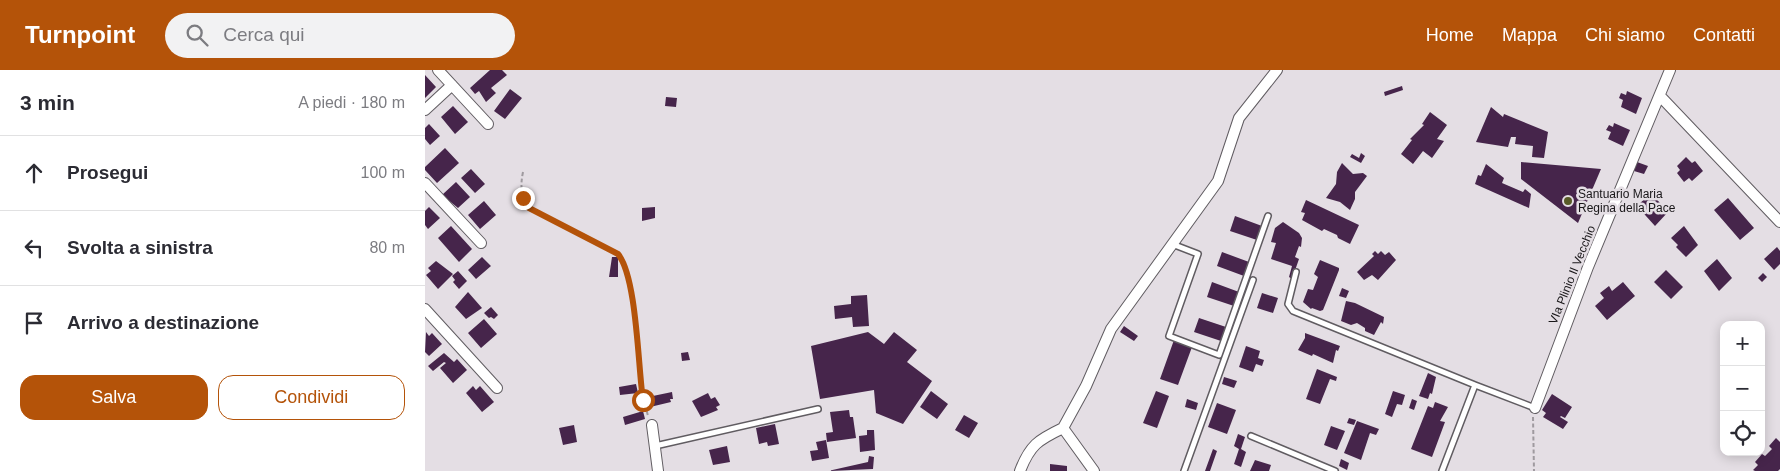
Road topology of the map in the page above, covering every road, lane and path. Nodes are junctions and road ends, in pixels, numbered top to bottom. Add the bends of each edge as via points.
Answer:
1 (438, 70) edge
2 (1277, 70) edge
3 (1670, 70) edge
4 (452, 85) junction
5 (1660, 96) junction
6 (425, 110) edge
7 (488, 124) dead end
8 (523, 172) dead end
9 (425, 183) edge
10 (1268, 216) dead end
11 (1780, 222) edge
12 (481, 243) dead end
13 (1171, 243) junction
14 (1296, 272) dead end
15 (1253, 280) dead end
16 (425, 309) edge
17 (1475, 385) junction
18 (497, 388) dead end
19 (1535, 408) junction
20 (818, 409) dead end
21 (652, 425) joint
22 (1063, 428) junction
23 (1251, 436) dead end
24 (655, 446) junction
25 (658, 471) edge
26 (1020, 471) edge
27 (1094, 471) edge
28 (1184, 471) edge
29 (1335, 471) edge
30 (1442, 471) edge
31 (1534, 471) edge

1 - 4 street
2 - 13 street via 1239,118 1218,180
3 - 5 street, VIa Plinio Il Vecchio
4 - 6 street
4 - 7 street
5 - 11 street
5 - 19 street, VIa Plinio Il Vecchio via 1588,267
8 - 21 path via 520,186 529,208 622,259 632,293 643,400
9 - 12 street
10 - 13 lane via 1219,355 1169,336 1198,254
13 - 22 street via 1111,329
14 - 17 lane via 1288,304 1293,311
15 - 28 lane
16 - 18 street
17 - 19 lane
17 - 30 lane
19 - 31 path via 1532,426
20 - 24 lane
21 - 24 street
22 - 26 street via 1041,438 1027,452
22 - 27 street
23 - 29 lane
24 - 25 street

